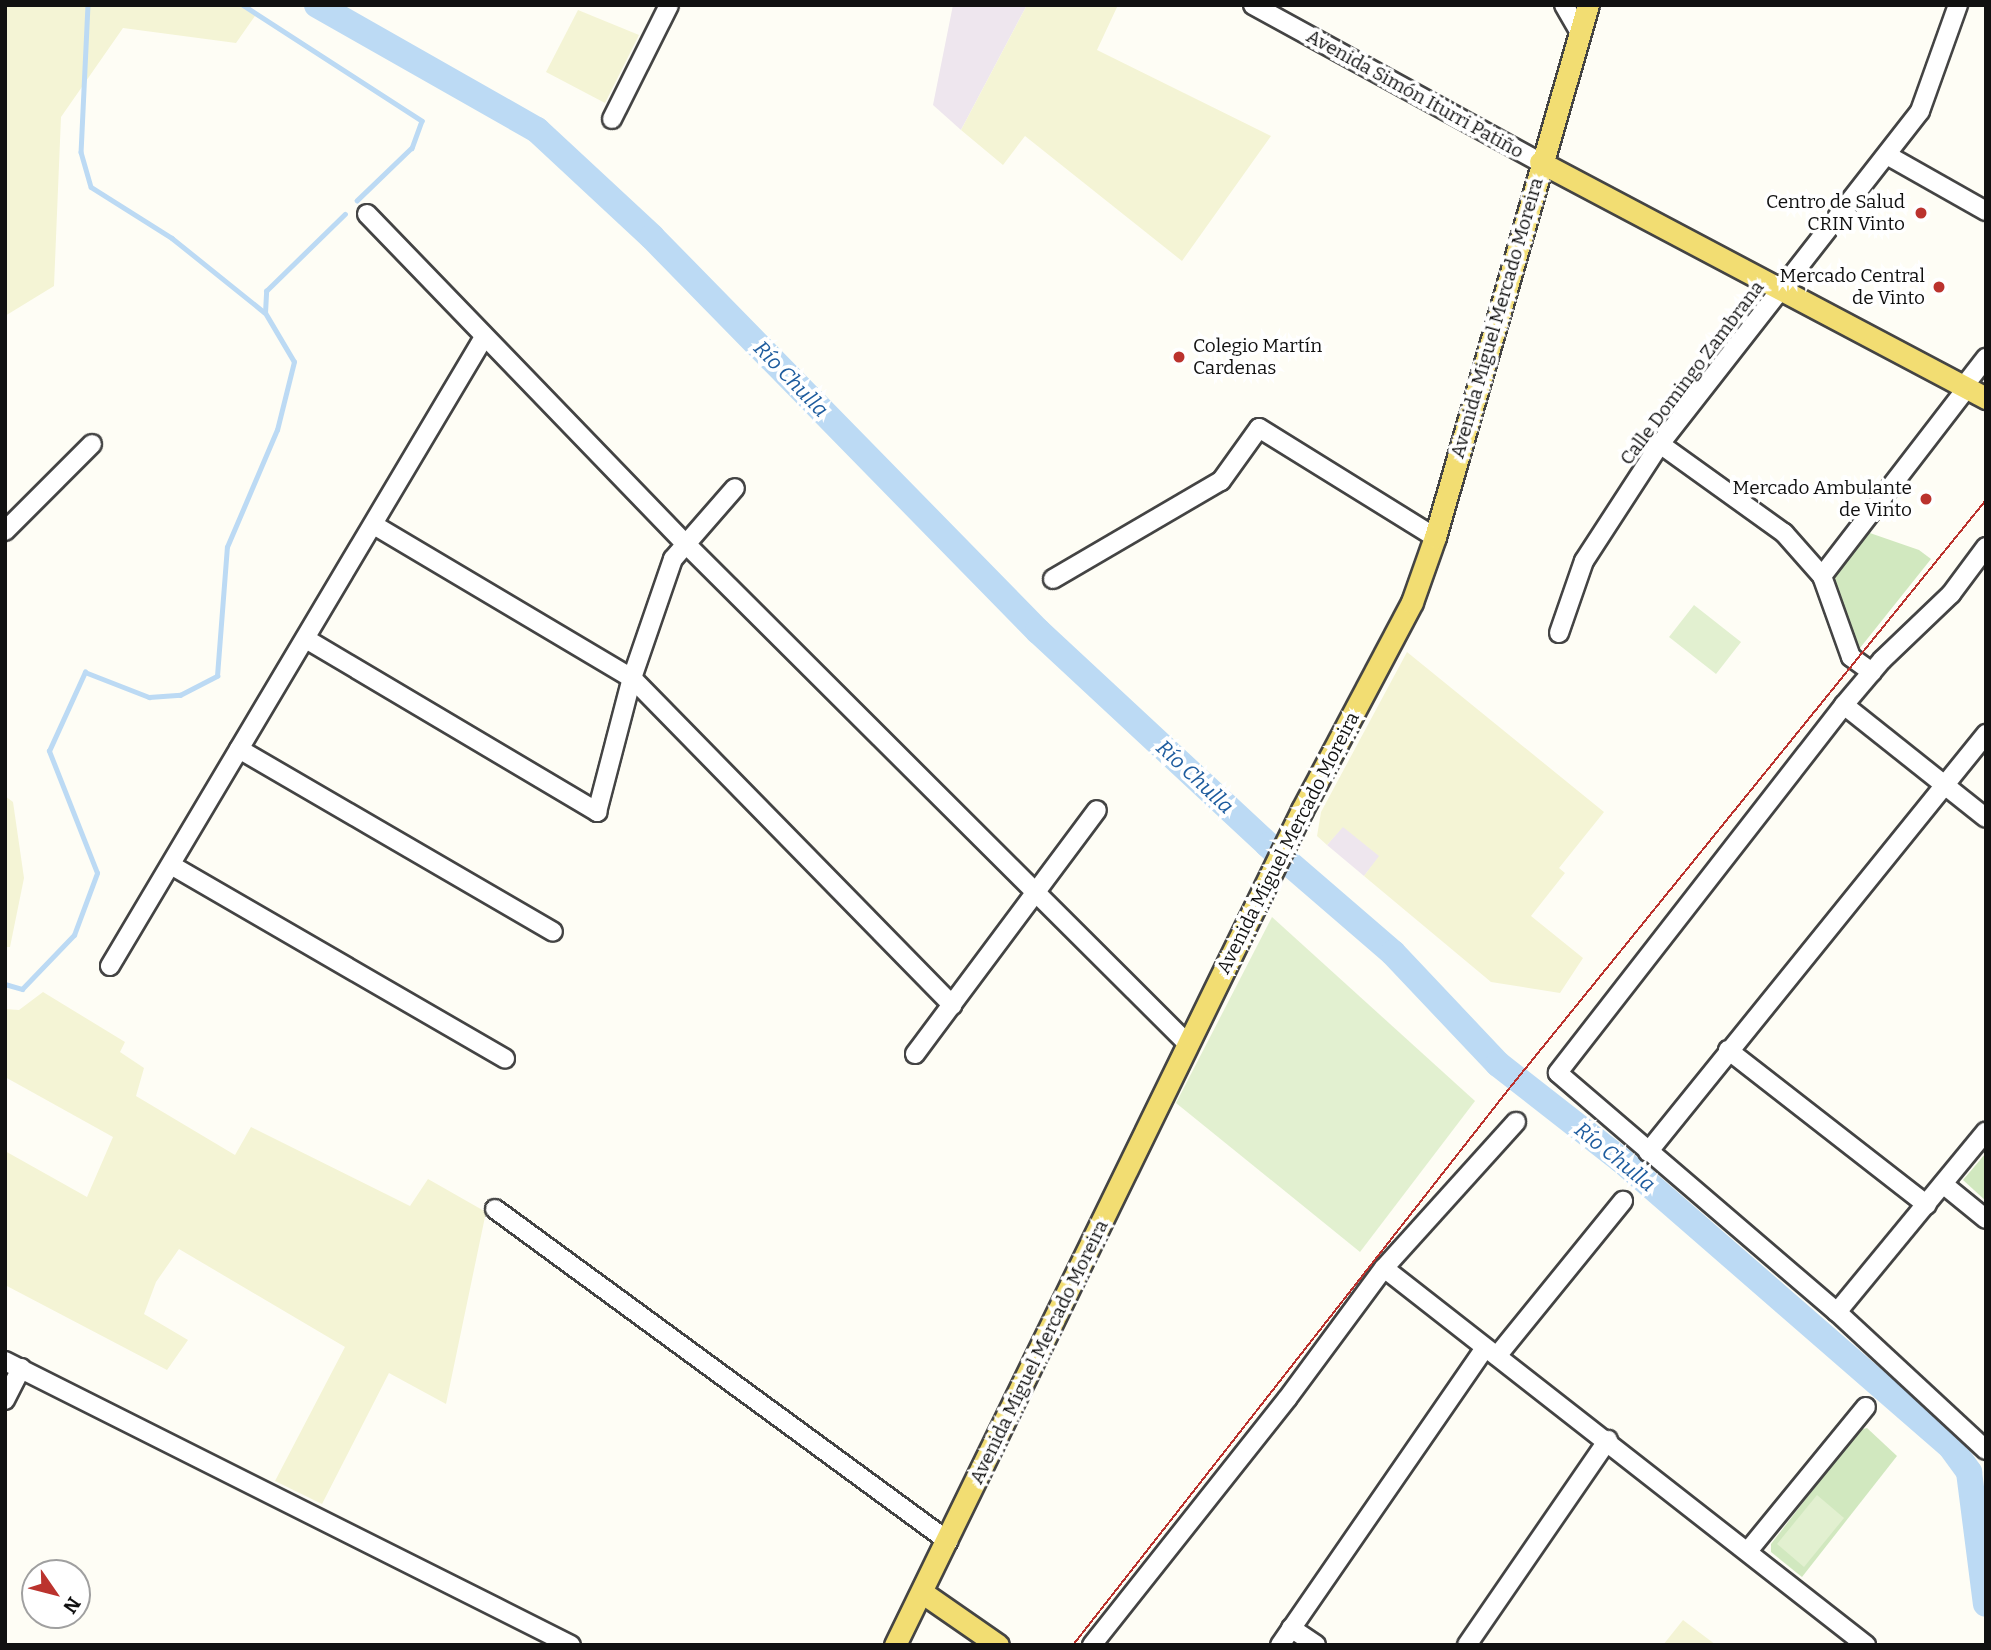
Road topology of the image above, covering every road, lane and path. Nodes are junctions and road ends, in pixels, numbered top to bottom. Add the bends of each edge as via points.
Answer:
1 (669, 5) edge
2 (1254, 5) edge
3 (1564, 5) edge
4 (1588, 5) edge
5 (1958, 5) edge
6 (1580, 33) junction
7 (612, 119) dead end
8 (1887, 155) junction
9 (1541, 162) junction
10 (1986, 212) edge
11 (367, 214) dead end
12 (1782, 290) junction
13 (484, 338) junction
14 (1986, 358) edge
15 (1972, 391) edge
16 (92, 443) dead end
17 (1660, 444) junction
18 (735, 488) dead end
19 (374, 525) junction
20 (5, 531) edge
21 (1435, 537) junction
22 (686, 544) junction
23 (1986, 547) edge
24 (1822, 576) junction
25 (1053, 579) dead end
26 (1559, 633) dead end
27 (306, 639) junction
28 (1872, 672) junction
29 (632, 678) junction
30 (1844, 705) junction
31 (1986, 734) edge
32 (239, 749) junction
33 (1945, 785) junction
34 (1097, 810) dead end
35 (1986, 818) edge
36 (171, 865) junction
37 (1036, 893) junction
38 (553, 932) dead end
39 (110, 966) dead end
40 (952, 1005) junction
41 (1189, 1045) junction
42 (1728, 1050) junction
43 (915, 1054) dead end
44 (505, 1059) dead end
45 (1516, 1122) dead end
46 (1986, 1131) edge
47 (1648, 1152) junction
48 (1943, 1184) junction
49 (1623, 1201) dead end
50 (1927, 1205) junction
51 (495, 1209) dead end
52 (1986, 1219) edge
53 (1384, 1268) junction
54 (1837, 1312) junction
55 (1491, 1353) junction
56 (13, 1365) edge
57 (5, 1400) edge
58 (1866, 1407) dead end
59 (1608, 1440) junction
60 (1986, 1450) edge
61 (948, 1541) junction
62 (1748, 1551) junction
63 (923, 1593) junction
64 (1291, 1628) junction
65 (571, 1645) edge
66 (895, 1645) edge
67 (998, 1645) edge
68 (1092, 1645) edge
69 (1280, 1645) edge
70 (1316, 1645) edge
71 (1467, 1645) edge
72 (1866, 1645) edge

1 - 7 street
2 - 9 street, Avenida Simón Iturri Patiño
3 - 6 street
4 - 6 main road, Avenida Miguel Mercado Moreira
5 - 8 street, Calle Domingo Zambrana via 1920,111
6 - 9 main road, Avenida Miguel Mercado Moreira
8 - 10 street
8 - 12 street, Calle Domingo Zambrana
9 - 12 main road, Avenida Simón Iturri Patiño
9 - 21 main road, Avenida Miguel Mercado Moreira
11 - 13 street
12 - 15 main road, Avenida Simón Iturri Patiño
12 - 17 street, Calle Domingo Zambrana
13 - 19 street
13 - 22 street
14 - 15 street
15 - 24 street
16 - 20 street
17 - 24 street via 1784,533
17 - 26 street, Calle Domingo Zambrana via 1584,561
18 - 22 street
19 - 27 street
19 - 29 street
21 - 25 street via 1259,428 1222,481
21 - 41 main road, Avenida Miguel Mercado Moreira via 1412,602
22 - 29 street via 673,559
22 - 37 street
23 - 28 street via 1951,594
24 - 28 street via 1850,657
27 - 29 street via 597,812
27 - 32 street
28 - 30 street
29 - 40 street
30 - 33 street
30 - 47 street via 1558,1073
31 - 33 street
32 - 36 street
32 - 38 street
33 - 35 street
33 - 42 street
34 - 37 street
36 - 39 street
36 - 44 street
37 - 40 street
37 - 41 street
40 - 43 street
41 - 61 main road, Avenida Miguel Mercado Moreira
42 - 47 street
42 - 50 street
45 - 53 street
46 - 48 street
47 - 54 street
48 - 50 street
48 - 52 street
49 - 55 street
50 - 54 street
51 - 61 street
53 - 55 street
53 - 68 street via 1287,1399
54 - 60 street
55 - 59 street
55 - 64 street
56 - 57 street
56 - 65 street
58 - 62 street
59 - 62 street
59 - 71 street
61 - 63 main road, Avenida Miguel Mercado Moreira
62 - 72 street
63 - 66 main road, Avenida Miguel Mercado Moreira
63 - 67 main road
64 - 69 street
64 - 70 street

